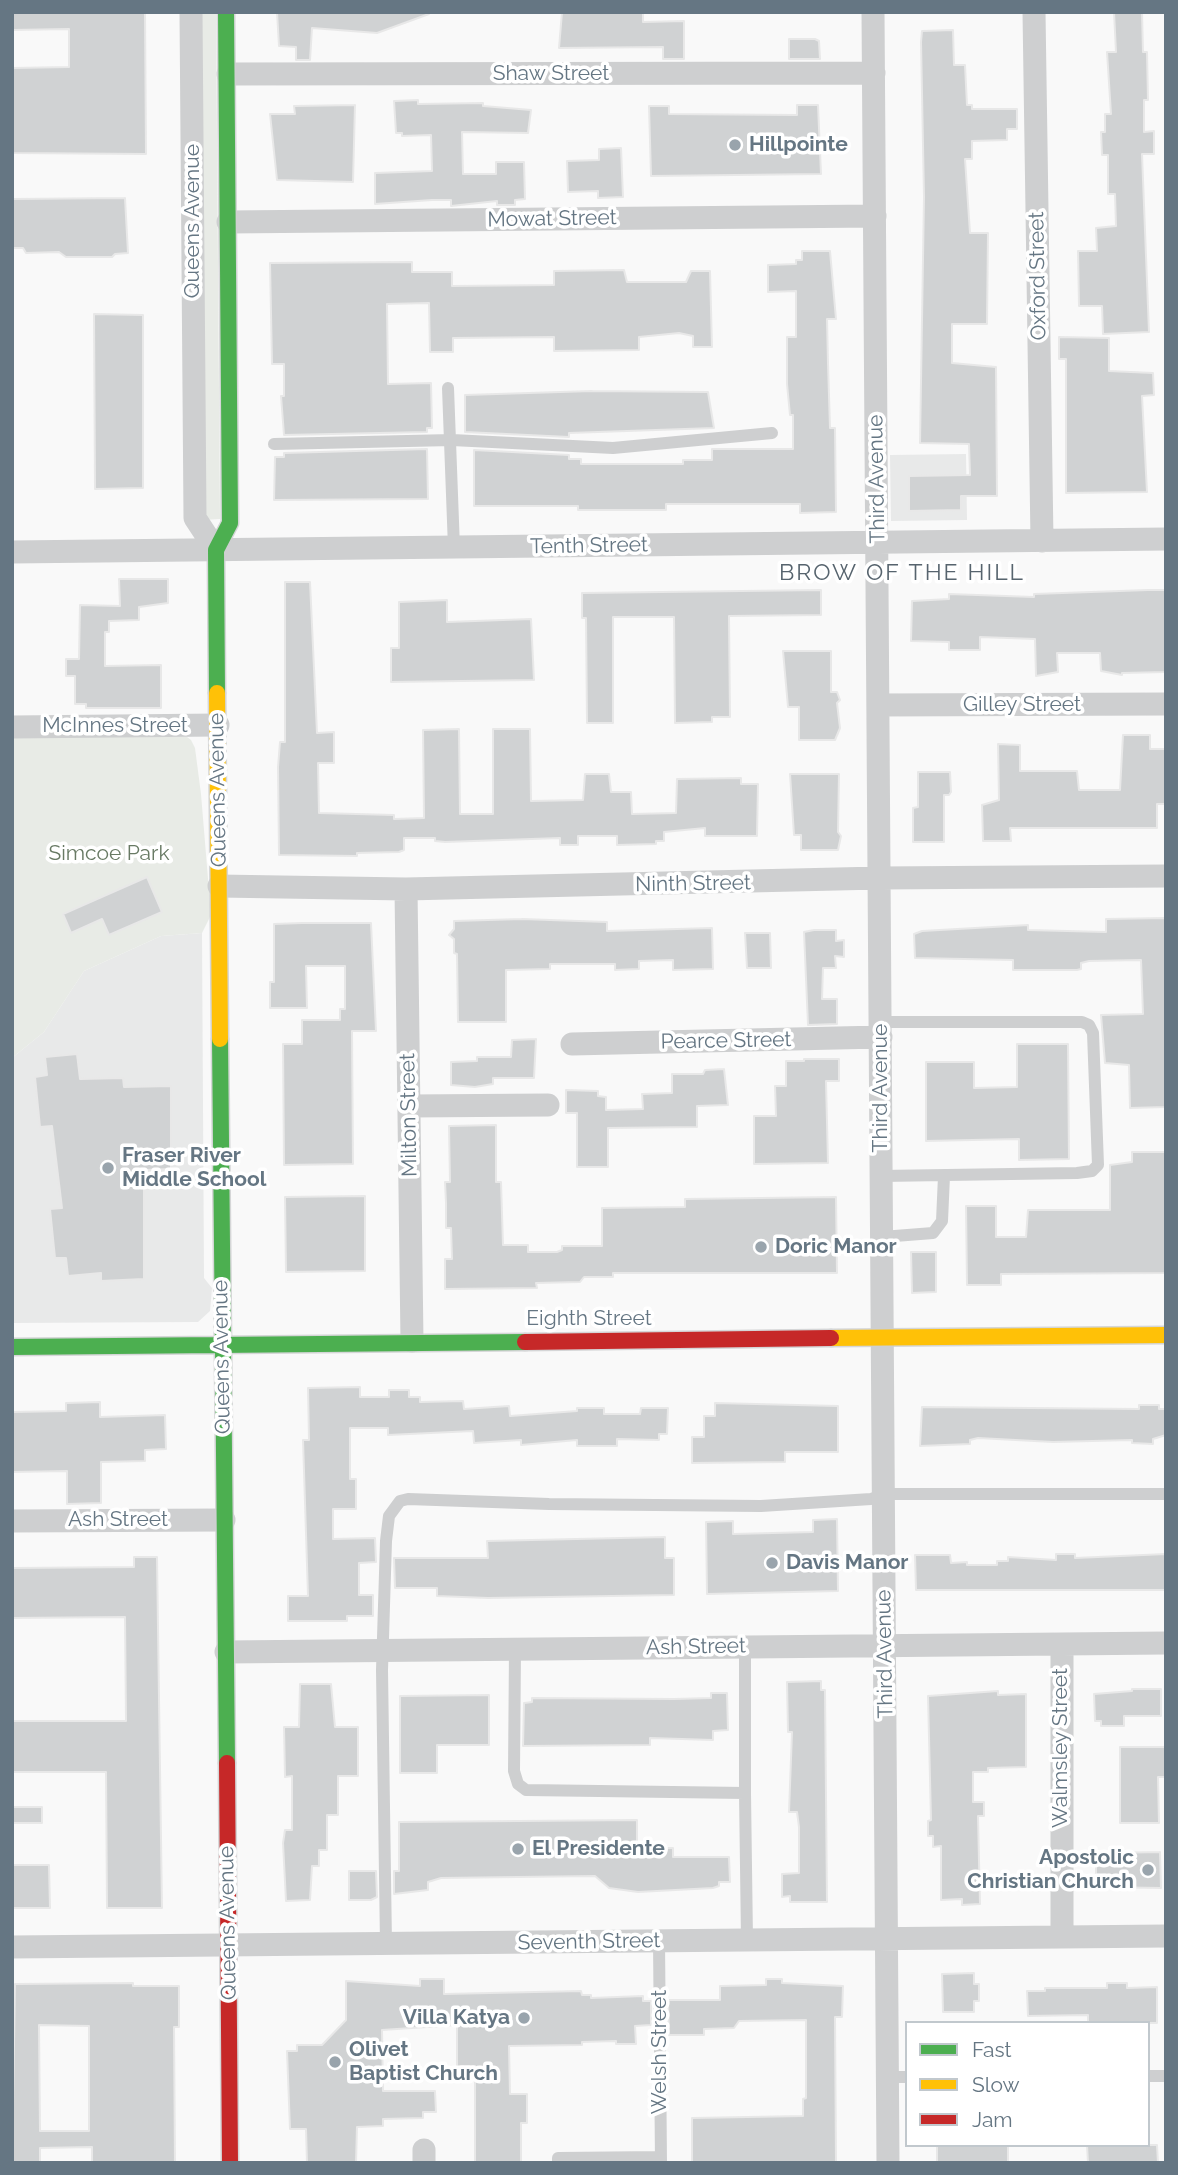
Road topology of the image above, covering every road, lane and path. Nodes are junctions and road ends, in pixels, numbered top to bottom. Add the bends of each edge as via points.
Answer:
1 (191, 12) edge
2 (226, 12) edge
3 (873, 12) edge
4 (1034, 12) edge
5 (874, 73) junction
6 (228, 74) junction
7 (875, 216) junction
8 (228, 222) junction
9 (448, 388) dead end
10 (772, 433) dead end
11 (452, 440) junction
12 (274, 444) dead end
13 (1166, 540) edge
14 (1042, 541) junction
15 (877, 543) junction
16 (454, 548) junction
17 (216, 550) junction
18 (12, 552) edge
19 (1166, 704) edge
20 (878, 705) junction
21 (218, 725) junction
22 (12, 727) edge
23 (1166, 876) edge
24 (880, 878) junction
25 (219, 886) junction
26 (406, 889) junction
27 (880, 1030) junction
28 (572, 1044) dead end
29 (548, 1105) dead end
30 (409, 1106) junction
31 (881, 1176) junction
32 (944, 1176) junction
33 (882, 1237) junction
34 (1166, 1335) edge
35 (883, 1337) junction
36 (412, 1341) junction
37 (220, 1346) junction
38 (12, 1347) edge
39 (884, 1494) junction
40 (1166, 1494) edge
41 (225, 1520) junction
42 (12, 1521) edge
43 (1166, 1643) edge
44 (1062, 1644) junction
45 (885, 1645) junction
46 (745, 1646) junction
47 (515, 1649) junction
48 (383, 1650) junction
49 (226, 1652) junction
50 (745, 1793) junction
51 (1062, 1936) junction
52 (1166, 1936) edge
53 (887, 1938) junction
54 (747, 1940) junction
55 (659, 1941) junction
56 (386, 1944) junction
57 (228, 1945) junction
58 (12, 1947) edge
59 (897, 2077) edge
60 (661, 2160) edge
61 (230, 2163) edge
62 (558, 2163) edge
63 (888, 2163) edge

1 - 17 street, Queens Avenue via 195,518
2 - 6 street, Queens Avenue
3 - 5 street, Third Avenue
4 - 14 street, Oxford Street
5 - 6 street, Shaw Street
5 - 7 street, Third Avenue
6 - 8 street, Queens Avenue
7 - 8 street, Mowat Street
7 - 15 street, Third Avenue
8 - 17 street, Queens Avenue via 230,523
9 - 11 lane
10 - 11 lane via 613,448
11 - 12 lane
11 - 16 lane
13 - 14 street, Tenth Street
14 - 15 street, Tenth Street
15 - 16 street, Tenth Street
15 - 20 street, Third Avenue
16 - 17 street, Tenth Street
17 - 18 street, Tenth Street
17 - 21 street, Queens Avenue
19 - 20 street, Gilley Street
20 - 24 street, Third Avenue
21 - 22 street, McInnes Street
21 - 25 street, Queens Avenue
23 - 24 street, Ninth Street
24 - 26 street, Ninth Street
24 - 27 street, Third Avenue
25 - 26 street, Ninth Street
25 - 37 street, Queens Avenue
26 - 30 street, Milton Street
27 - 28 street, Pearce Street
27 - 31 street, Third Avenue
27 - 32 lane via 1082,1022 1093,1033 1098,1165 1092,1171
29 - 30 street
30 - 36 street, Milton Street
31 - 32 lane
31 - 33 street, Third Avenue
32 - 33 lane via 942,1221 933,1233
33 - 35 street, Third Avenue
34 - 35 street, Eighth Street
35 - 36 street, Eighth Street
35 - 39 street, Third Avenue
36 - 37 street, Eighth Street
37 - 38 street, Eighth Street
37 - 41 street, Queens Avenue
39 - 40 lane
39 - 45 street, Third Avenue
39 - 48 lane via 872,1499 761,1506 408,1499 393,1507 388,1516
41 - 42 street, Ash Street
41 - 49 street, Queens Avenue
43 - 44 street, Ash Street
44 - 45 street, Ash Street
44 - 51 street, Walmsley Street
45 - 46 street, Ash Street
45 - 53 street, Third Avenue
46 - 47 street, Ash Street
46 - 50 lane
47 - 48 street, Ash Street
47 - 50 lane via 514,1771 518,1784 526,1790
48 - 49 street, Ash Street
48 - 56 lane
49 - 57 street, Queens Avenue
50 - 54 lane
51 - 52 street, Seventh Street
51 - 53 street, Seventh Street
53 - 54 street, Seventh Street
53 - 59 street, Third Avenue
54 - 55 street, Seventh Street
55 - 56 street, Seventh Street
55 - 60 lane, Welsh Street
56 - 57 street, Seventh Street
57 - 58 street, Seventh Street
57 - 61 street, Queens Avenue
59 - 63 street, Third Avenue
60 - 62 lane via 558,2158

